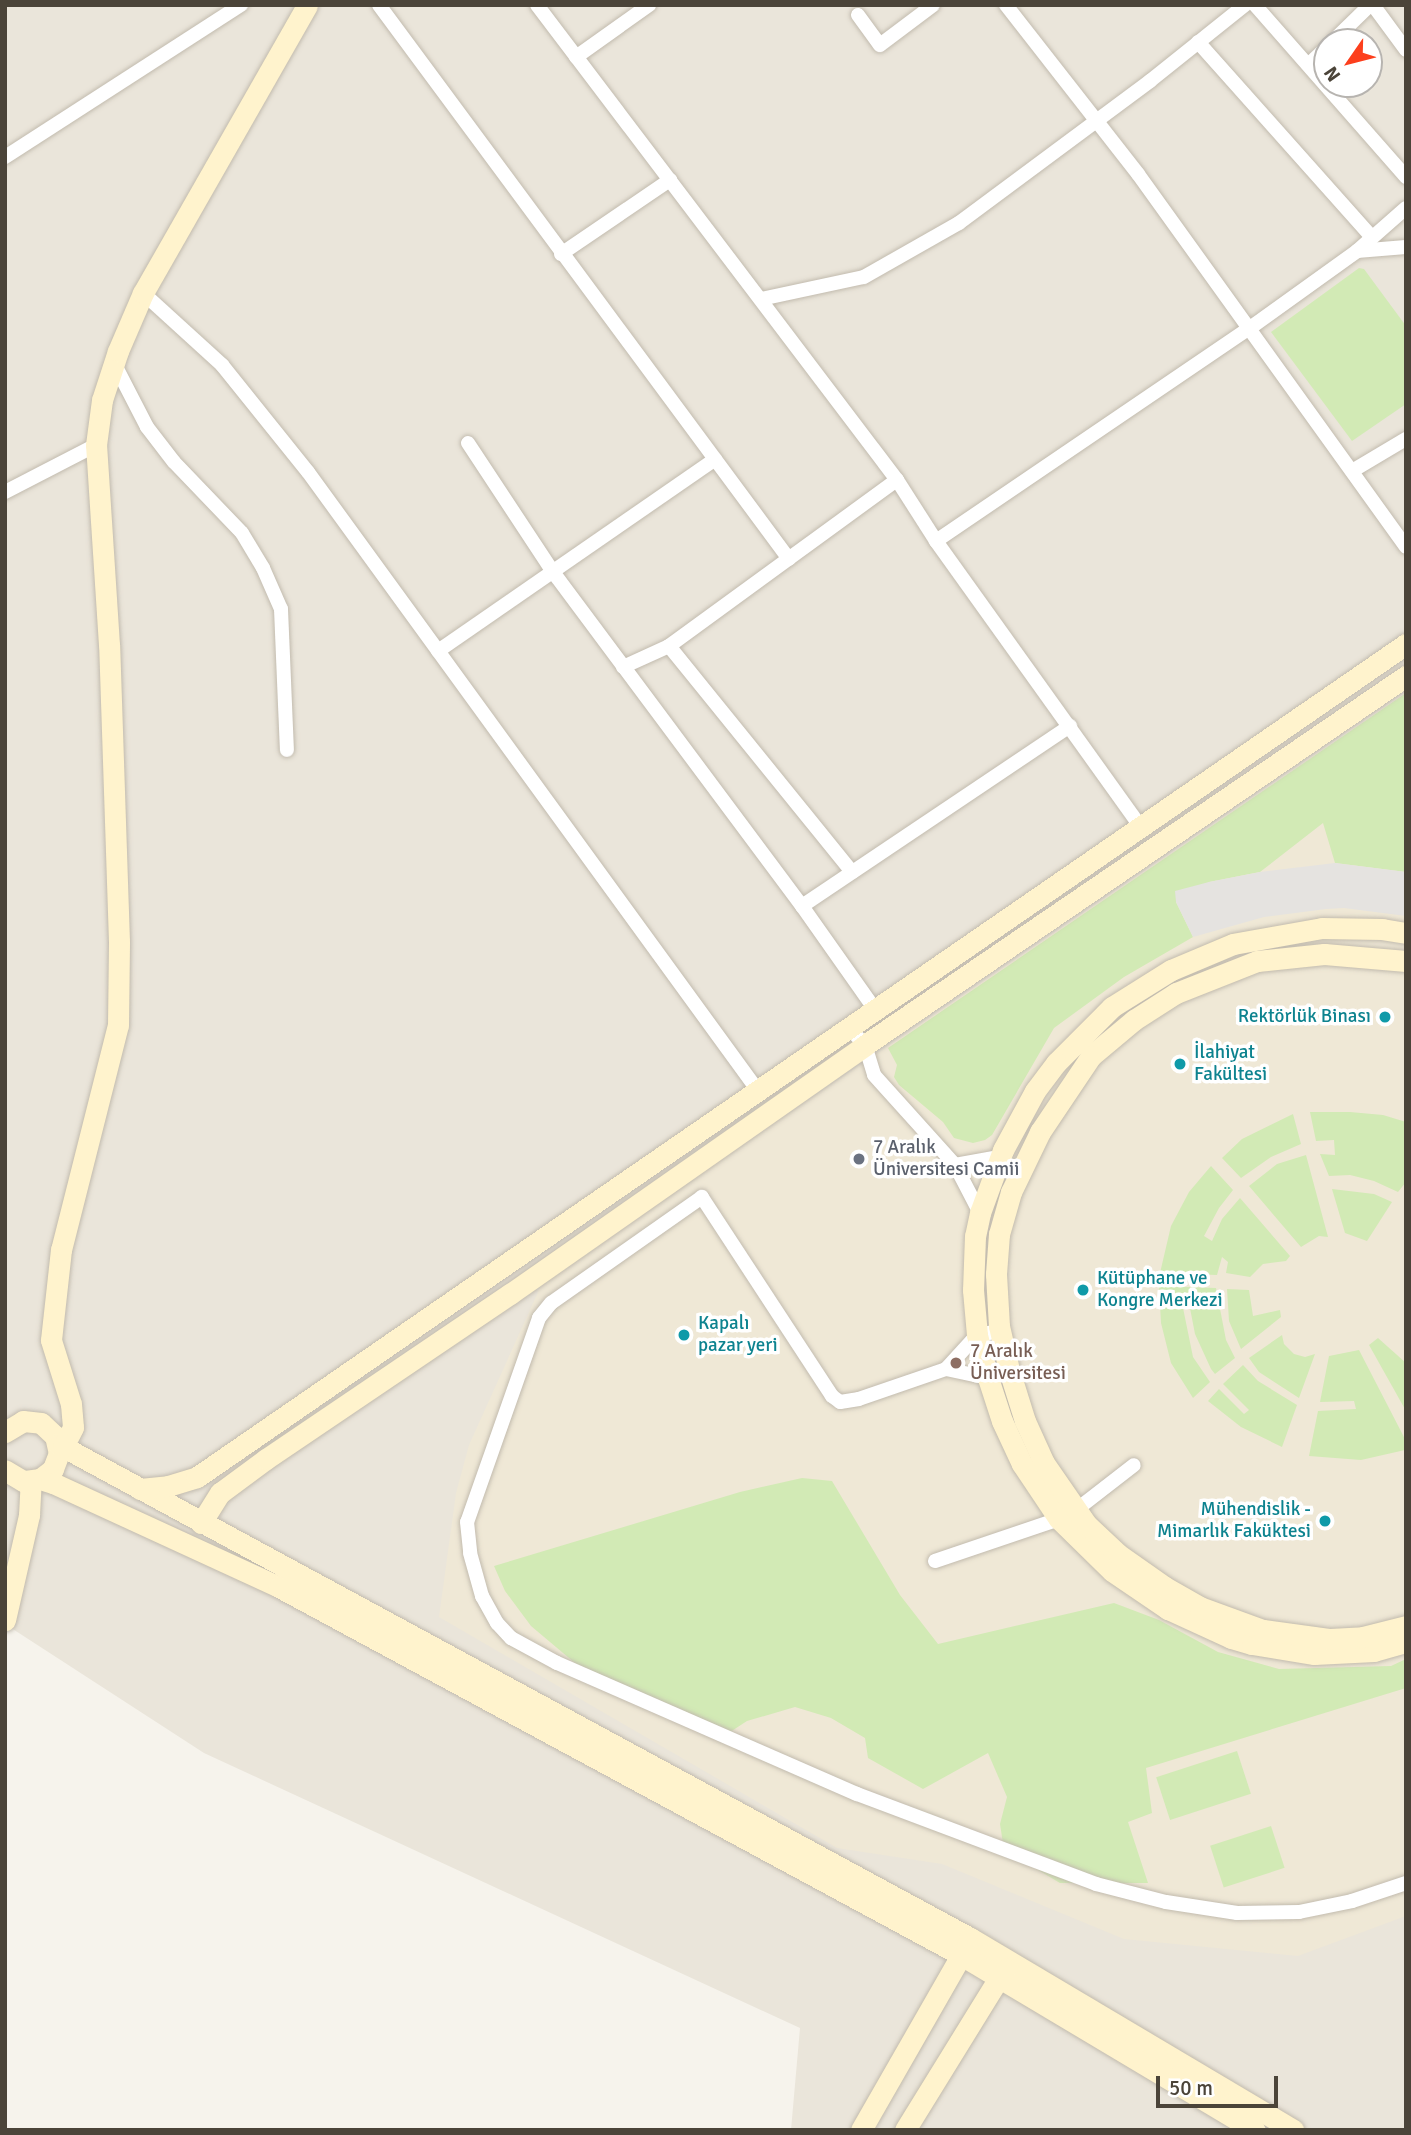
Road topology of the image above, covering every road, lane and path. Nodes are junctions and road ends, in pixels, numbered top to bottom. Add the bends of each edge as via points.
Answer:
1 (241, 5) edge
2 (307, 5) edge
3 (379, 5) edge
4 (537, 5) edge
5 (649, 5) edge
6 (933, 5) edge
7 (1006, 5) edge
8 (1245, 5) edge
9 (1255, 5) edge
10 (1371, 5) edge
11 (858, 15) dead end
12 (1347, 28) edge
13 (1198, 42) junction
14 (1406, 50) edge
15 (576, 57) junction
16 (1313, 60) edge
17 (1309, 64) junction
18 (1097, 120) junction
19 (5, 157) edge
20 (1406, 177) edge
21 (670, 180) junction
22 (1406, 208) edge
23 (1371, 236) junction
24 (1406, 247) edge
25 (1357, 251) junction
26 (561, 254) junction
27 (144, 293) junction
28 (761, 299) junction
29 (1250, 328) junction
30 (114, 363) junction
31 (1406, 439) edge
32 (468, 443) dead end
33 (96, 446) junction
34 (715, 459) junction
35 (1352, 471) junction
36 (897, 480) junction
37 (5, 492) edge
38 (936, 541) junction
39 (1406, 547) edge
40 (789, 559) junction
41 (553, 572) junction
42 (1406, 644) edge
43 (669, 646) junction
44 (438, 651) junction
45 (623, 667) junction
46 (1406, 676) edge
47 (1070, 726) junction
48 (287, 750) dead end
49 (1141, 828) junction
50 (852, 872) junction
51 (802, 906) junction
52 (1406, 933) edge
53 (1406, 961) edge
54 (876, 1011) junction
55 (850, 1029) junction
56 (864, 1045) junction
57 (758, 1091) junction
58 (1018, 1121) junction
59 (1040, 1132) junction
60 (999, 1157) junction
61 (955, 1164) junction
62 (980, 1213) junction
63 (1000, 1331) junction
64 (977, 1335) junction
65 (946, 1369) junction
66 (1009, 1370) junction
67 (988, 1378) junction
68 (8, 1426) edge
69 (61, 1445) junction
70 (1134, 1465) dead end
71 (5, 1470) edge
72 (36, 1480) junction
73 (140, 1489) junction
74 (1067, 1514) junction
75 (201, 1522) junction
76 (935, 1561) dead end
77 (5, 1620) edge
78 (1406, 1626) edge
79 (1406, 1642) edge
80 (1406, 1883) edge
81 (965, 1947) junction
82 (1004, 1970) junction
83 (860, 2130) edge
84 (905, 2130) edge
85 (1255, 2130) edge
86 (1293, 2130) edge

1 - 19 street
2 - 27 street
3 - 26 street
4 - 15 street
5 - 15 street
6 - 11 street via 880,45
7 - 18 street
8 - 13 street
9 - 17 street
10 - 12 street
10 - 14 street
13 - 18 street
13 - 23 street
15 - 21 street
16 - 17 street
17 - 20 street
18 - 28 street via 959,223 864,277
18 - 29 street
21 - 26 street
21 - 28 street
22 - 23 street
23 - 25 street
24 - 25 street
25 - 29 street
26 - 34 street
27 - 30 street
27 - 44 street via 222,365 308,472
28 - 36 street
29 - 35 street
29 - 38 street
30 - 33 street via 102,400
30 - 48 street via 147,428 242,533 263,568 281,609
31 - 35 street
32 - 41 street
33 - 37 street
33 - 69 street via 109,659 118,1025 61,1250 51,1340 71,1404 73,1427
34 - 40 street
34 - 41 street
35 - 39 street
36 - 38 street
36 - 40 street
38 - 47 street
40 - 43 street
41 - 44 street
41 - 45 street
42 - 49 street
43 - 45 street
43 - 50 street
44 - 57 street
45 - 51 street
46 - 56 street
47 - 49 street
47 - 50 street
49 - 54 street
50 - 51 street
51 - 54 street
52 - 58 street via 1322,928 1233,944 1190,960 1131,993 1078,1038 1035,1091
53 - 59 street via 1324,954 1257,961 1176,993 1097,1050
54 - 55 street
55 - 56 street
55 - 57 street
56 - 61 street via 874,1075
56 - 75 street via 521,1287 266,1459 220,1493
57 - 73 street via 197,1477
58 - 59 street
58 - 60 street
59 - 63 street via 1011,1192 999,1234
60 - 61 street
60 - 62 street
61 - 62 street
62 - 64 street via 973,1290
63 - 64 street
63 - 66 street
64 - 65 street
64 - 67 street
65 - 67 street
65 - 80 street via 840,1402 702,1197 551,1303 539,1318 467,1522 482,1596 511,1637 557,1663 857,1794 1096,1884 1166,1902 1237,1913 1299,1912
66 - 67 street
66 - 74 street via 1025,1420
67 - 74 street via 1022,1464
68 - 69 street via 41,1423
69 - 72 street via 57,1462
69 - 73 street
70 - 74 street
71 - 72 street via 15,1478
72 - 77 street
72 - 81 street via 53,1483 279,1587
73 - 75 street
74 - 76 street
74 - 78 street via 1165,1587 1200,1607 1263,1630 1330,1639 1363,1637
74 - 79 street via 1093,1555 1130,1584 1168,1609 1231,1639 1314,1654 1374,1651
75 - 81 street
81 - 82 street
81 - 83 street
82 - 84 street
82 - 85 street
82 - 86 street

